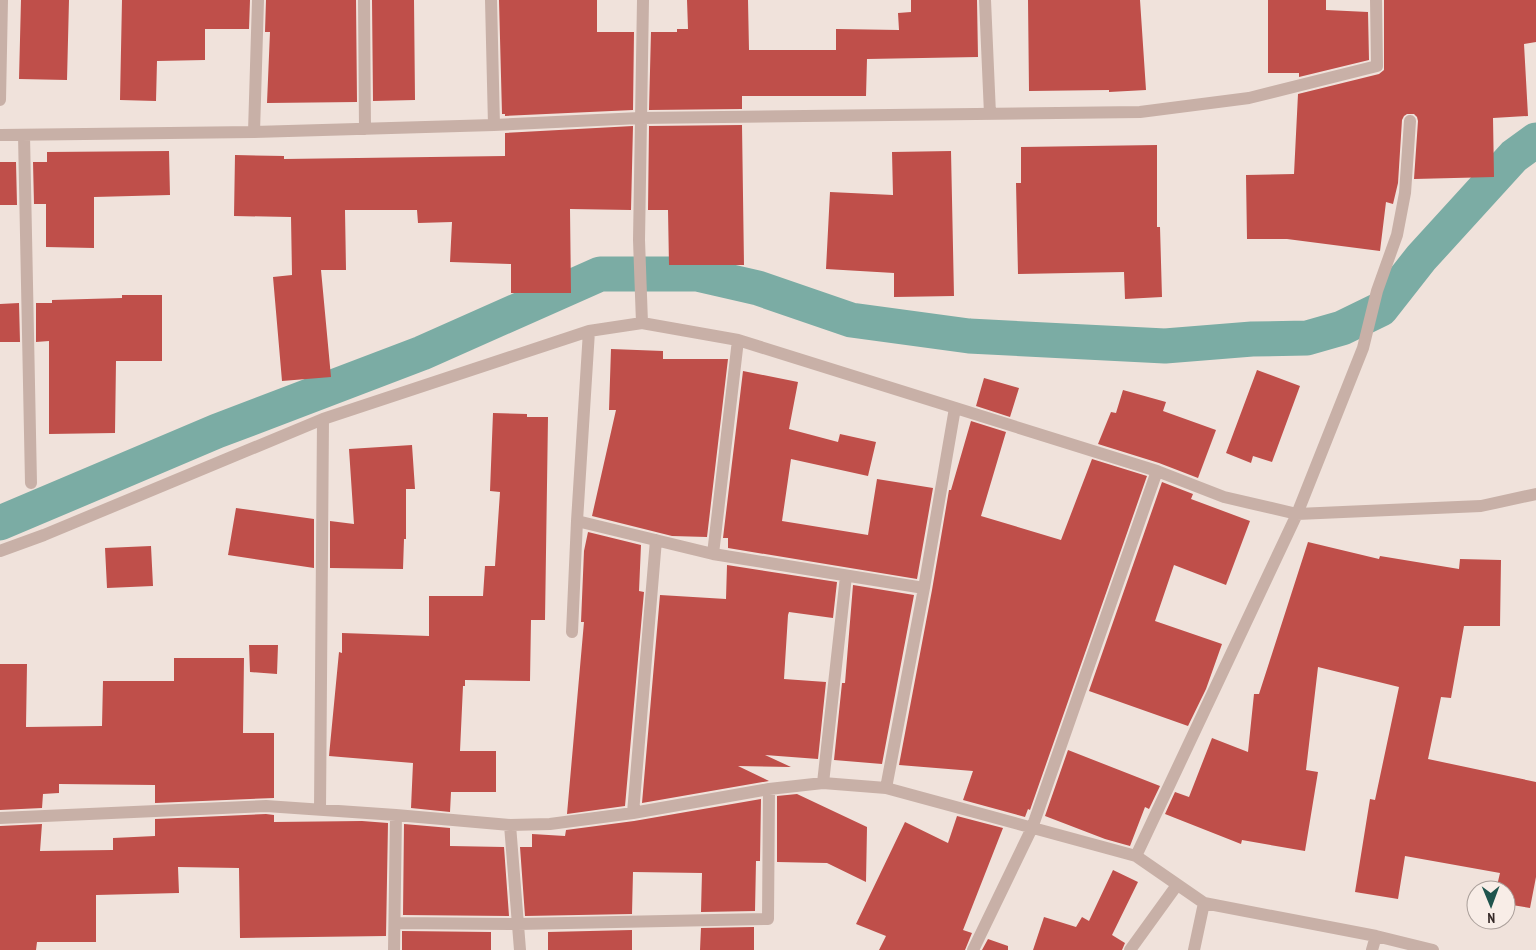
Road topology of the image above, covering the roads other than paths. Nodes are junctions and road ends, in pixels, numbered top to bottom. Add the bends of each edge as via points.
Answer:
1 (2, 0) edge
2 (258, 0) edge
3 (364, 0) edge
4 (491, 0) edge
5 (642, 0) edge
6 (985, 0) edge
7 (1376, 0) edge
8 (0, 100) edge
9 (990, 114) junction
10 (640, 118) junction
11 (1410, 121) dead end
12 (494, 125) junction
13 (365, 129) junction
14 (254, 132) junction
15 (0, 135) edge
16 (24, 135) junction
17 (642, 323) junction
18 (589, 331) junction
19 (738, 340) junction
20 (955, 408) junction
21 (323, 419) junction
22 (1157, 471) junction
23 (31, 483) dead end
24 (1536, 494) edge
25 (1297, 514) junction
26 (577, 521) junction
27 (656, 540) junction
28 (0, 551) edge
29 (713, 554) junction
30 (846, 576) junction
31 (924, 588) junction
32 (572, 632) dead end
33 (823, 783) junction
34 (886, 788) junction
35 (770, 789) junction
36 (320, 810) junction
37 (633, 813) junction
38 (396, 815) junction
39 (0, 818) edge
40 (510, 825) junction
41 (1032, 828) junction
42 (1136, 856) junction
43 (1177, 885) junction
44 (1204, 903) junction
45 (396, 924) junction
46 (518, 924) junction
47 (1376, 936) junction
48 (394, 950) edge
49 (520, 950) edge
50 (973, 950) edge
51 (1130, 950) edge
52 (1194, 950) edge
53 (1372, 950) edge
54 (1433, 950) edge

1 - 8 street
2 - 14 street
3 - 13 street
4 - 12 street
5 - 10 street
6 - 9 street
7 - 9 street via 1377,66 1249,98 1140,112
9 - 10 street
10 - 12 street
10 - 17 street
11 - 25 street via 1405,193 1397,235 1377,291 1363,348
12 - 13 street
13 - 14 street
14 - 16 street
15 - 16 street
16 - 23 street
17 - 18 street
17 - 19 street
18 - 21 street
18 - 26 street
19 - 20 street
19 - 29 street
20 - 22 street
20 - 31 street
21 - 28 street
21 - 36 street
22 - 25 street via 1224,497
22 - 41 street
24 - 25 street via 1480,506
25 - 42 street
26 - 27 street
26 - 32 street
27 - 29 street
27 - 37 street
29 - 30 street
30 - 31 street
30 - 33 street
31 - 34 street
33 - 34 street
33 - 35 street
34 - 41 street
35 - 37 street
35 - 46 street via 768,919
36 - 38 street
36 - 39 street via 266,806
37 - 40 street via 550,824
38 - 40 street
38 - 45 street
40 - 46 street
41 - 42 street
41 - 50 street
42 - 43 street
43 - 44 street
43 - 51 street
44 - 47 street
44 - 52 street
45 - 46 street
45 - 48 street
46 - 49 street
47 - 53 street
47 - 54 street

